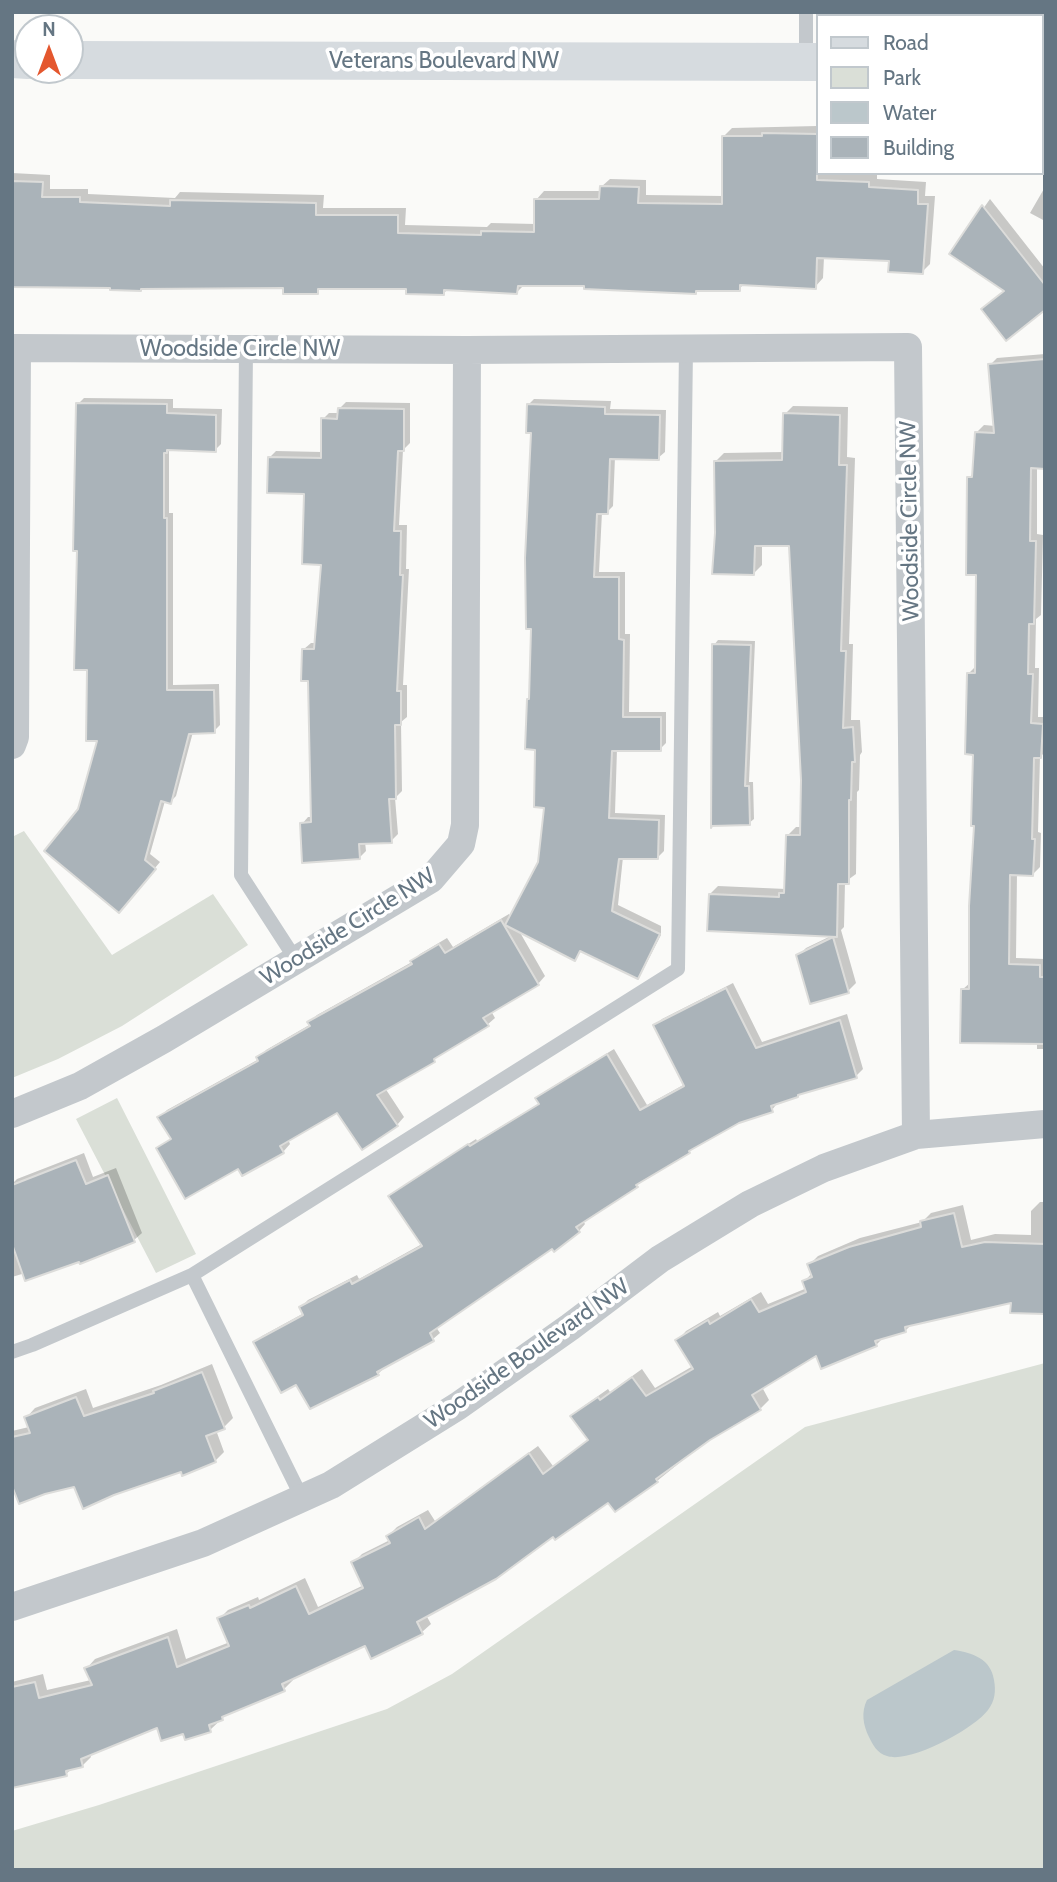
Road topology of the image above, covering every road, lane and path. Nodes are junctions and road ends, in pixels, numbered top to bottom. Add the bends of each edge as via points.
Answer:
1 (806, 12) edge
2 (84, 60) edge
3 (812, 62) edge
4 (15, 348) edge
5 (246, 349) junction
6 (686, 349) junction
7 (467, 350) junction
8 (14, 563) edge
9 (12, 745) edge
10 (296, 960) junction
11 (12, 1114) edge
12 (1045, 1124) edge
13 (916, 1135) junction
14 (192, 1275) junction
15 (12, 1352) edge
16 (302, 1498) junction
17 (12, 1606) edge

1 - 3 lane
2 - 3 main road, Veterans Boulevard NW
4 - 5 street, Woodside Circle NW
4 - 8 street
5 - 7 street, Woodside Circle NW
5 - 10 lane via 241,875
6 - 7 street, Woodside Circle NW
6 - 13 street, Woodside Circle NW via 908,347
6 - 14 lane via 678,969
7 - 10 street, Woodside Circle NW via 465,825 461,844 431,879
8 - 9 street
10 - 11 street, Woodside Circle NW via 80,1086
12 - 13 street, Woodside Boulevard NW
13 - 16 street, Woodside Boulevard NW via 824,1168 750,1204 660,1259 458,1406 331,1485
14 - 15 lane
14 - 16 lane
16 - 17 street, Woodside Boulevard NW via 203,1543

